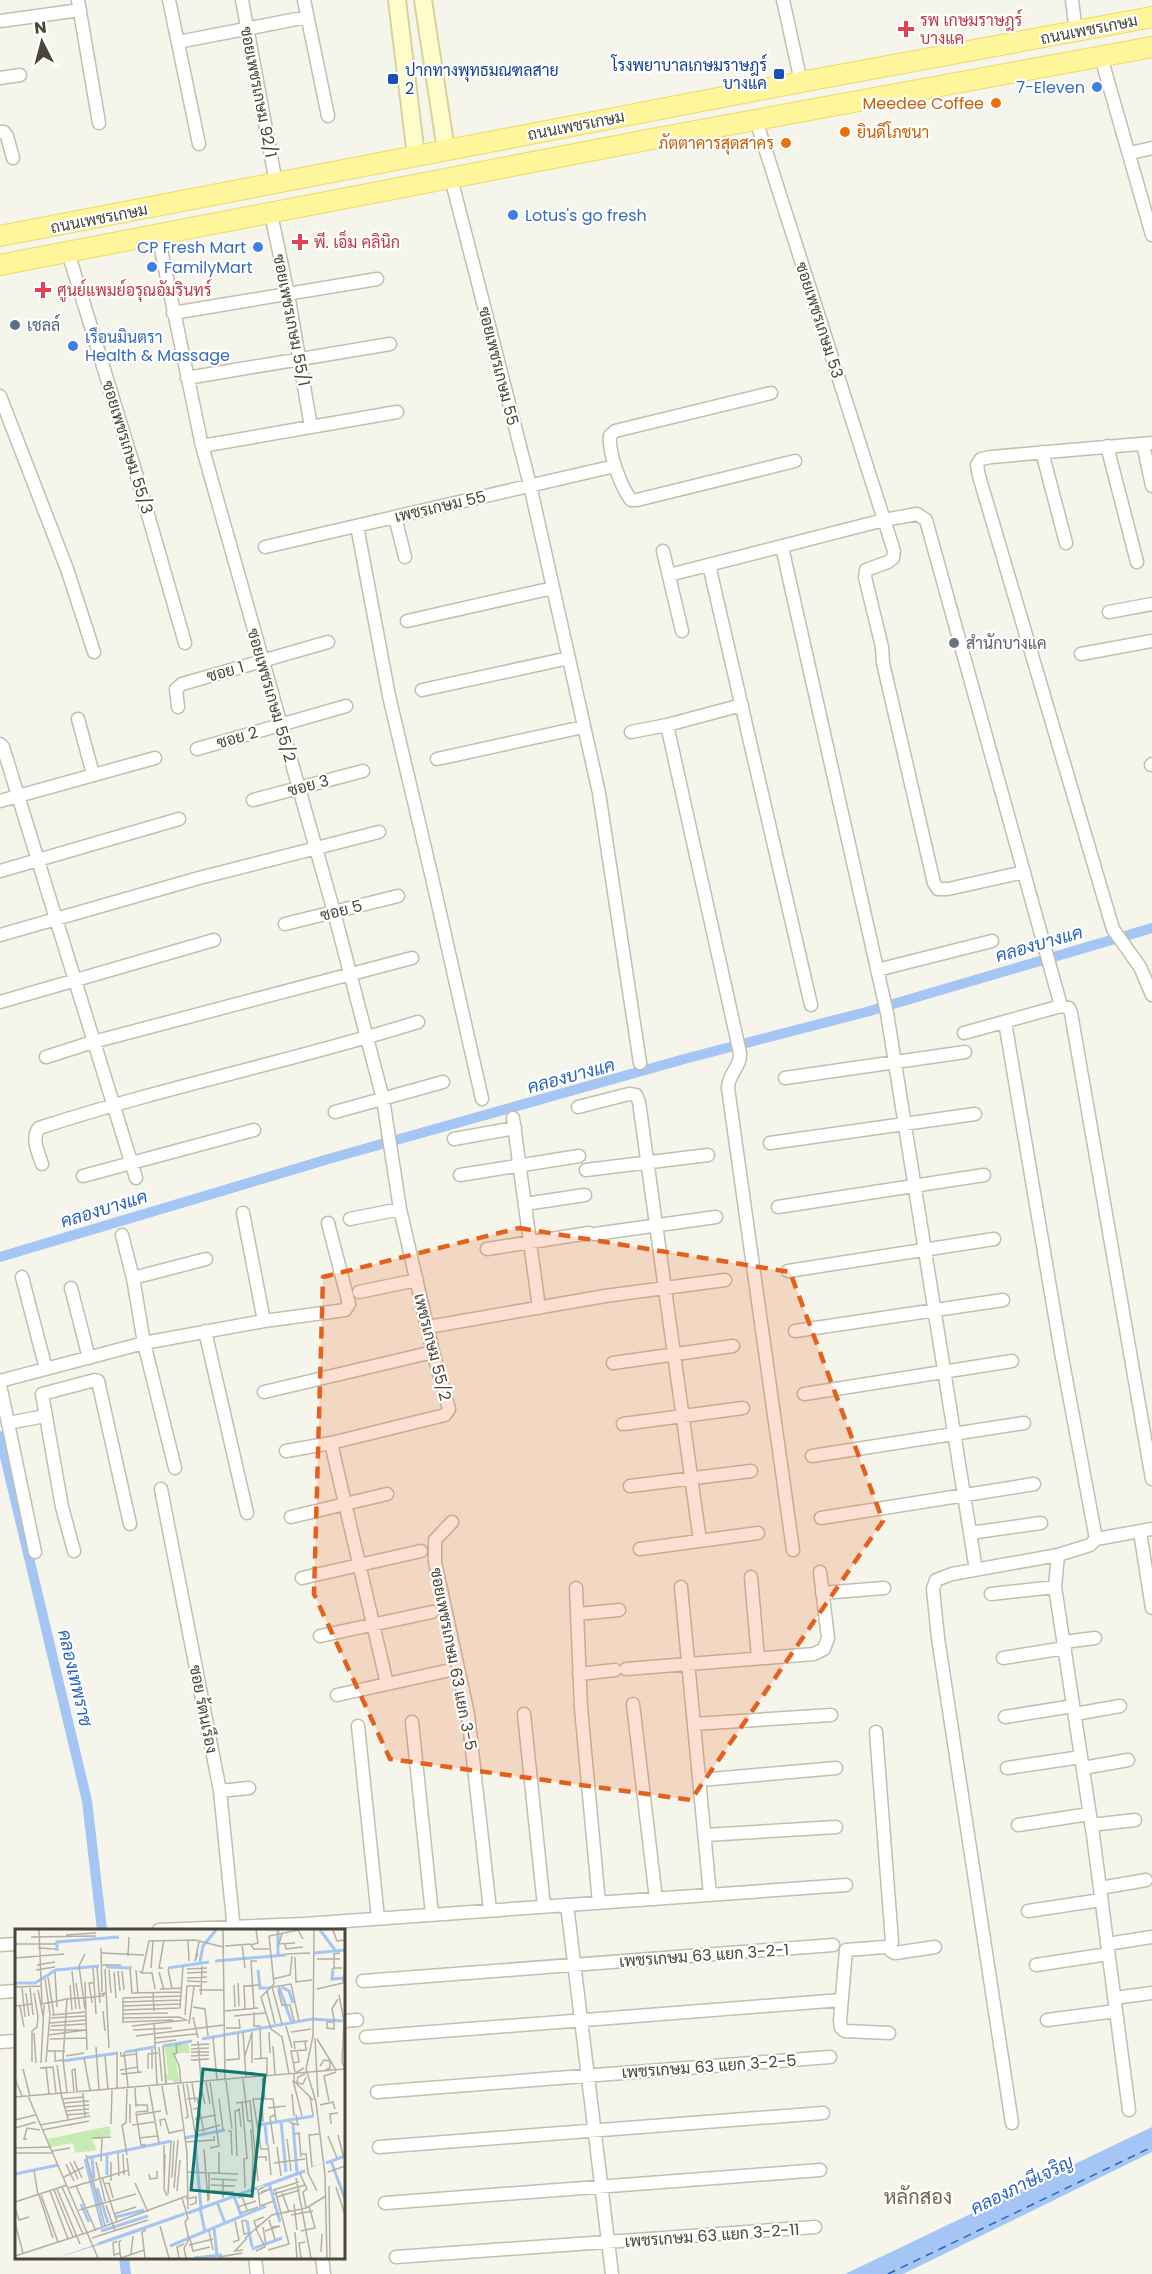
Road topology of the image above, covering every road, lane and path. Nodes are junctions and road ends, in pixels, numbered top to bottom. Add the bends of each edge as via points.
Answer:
1 (169, 0) edge
2 (242, 0) edge
3 (304, 0) edge
4 (397, 0) edge
5 (423, 0) edge
6 (783, 0) edge
7 (1072, 0) edge
8 (79, 5) edge
9 (308, 17) junction
10 (1152, 17) edge
11 (0, 21) edge
12 (248, 29) junction
13 (1076, 32) junction
14 (178, 42) junction
15 (1152, 47) edge
16 (1101, 57) junction
17 (21, 75) dead end
18 (0, 78) edge
19 (801, 82) junction
20 (328, 116) dead end
21 (756, 120) junction
22 (99, 123) dead end
23 (0, 132) edge
24 (199, 144) dead end
25 (1152, 148) edge
26 (446, 150) junction
27 (1130, 153) junction
28 (416, 156) junction
29 (13, 158) dead end
30 (451, 178) junction
31 (276, 183) junction
32 (420, 184) junction
33 (124, 213) junction
34 (271, 214) junction
35 (1151, 230) edge
36 (158, 235) junction
37 (0, 236) edge
38 (132, 240) junction
39 (68, 252) junction
40 (0, 265) edge
41 (377, 279) dead end
42 (288, 294) junction
43 (173, 314) junction
44 (390, 344) dead end
45 (300, 360) junction
46 (187, 378) junction
47 (771, 393) dead end
48 (0, 396) edge
49 (397, 412) dead end
50 (311, 427) junction
51 (1148, 443) edge
52 (202, 446) junction
53 (1107, 446) junction
54 (1042, 452) junction
55 (795, 461) dead end
56 (615, 466) junction
57 (530, 486) junction
58 (1152, 486) edge
59 (395, 517) junction
60 (884, 520) junction
61 (357, 526) junction
62 (1066, 543) dead end
63 (265, 547) dead end
64 (782, 547) junction
65 (663, 551) dead end
66 (405, 557) dead end
67 (1137, 562) dead end
68 (709, 565) junction
69 (669, 575) junction
70 (553, 588) junction
71 (1152, 604) edge
72 (1109, 612) dead end
73 (407, 621) dead end
74 (682, 631) dead end
75 (1152, 641) edge
76 (328, 642) dead end
77 (185, 643) dead end
78 (94, 652) dead end
79 (1081, 654) dead end
80 (569, 658) junction
81 (262, 661) junction
82 (422, 690) dead end
83 (742, 705) junction
84 (346, 706) dead end
85 (178, 707) dead end
86 (78, 719) dead end
87 (281, 725) junction
88 (667, 725) junction
89 (584, 727) junction
90 (631, 732) dead end
91 (0, 744) edge
92 (197, 749) dead end
93 (155, 758) dead end
94 (437, 759) dead end
95 (363, 771) dead end
96 (93, 774) junction
97 (299, 788) junction
98 (18, 795) junction
99 (253, 800) dead end
100 (0, 801) edge
101 (179, 819) dead end
102 (379, 832) dead end
103 (316, 848) junction
104 (38, 859) junction
105 (0, 871) edge
106 (1024, 872) junction
107 (398, 896) dead end
108 (334, 912) junction
109 (56, 918) junction
110 (285, 924) dead end
111 (0, 935) edge
112 (214, 940) dead end
113 (992, 941) dead end
114 (412, 958) dead end
115 (877, 970) junction
116 (350, 974) junction
117 (75, 980) junction
118 (1152, 995) edge
119 (0, 1002) edge
120 (811, 1005) dead end
121 (1061, 1006) junction
122 (418, 1022) dead end
123 (1005, 1022) junction
124 (964, 1033) dead end
125 (367, 1038) junction
126 (93, 1042) junction
127 (964, 1052) dead end
128 (46, 1057) dead end
129 (895, 1062) junction
130 (640, 1063) dead end
131 (785, 1078) dead end
132 (443, 1082) dead end
133 (383, 1099) junction
134 (482, 1099) dead end
135 (113, 1104) junction
136 (578, 1107) dead end
137 (335, 1112) dead end
138 (975, 1114) dead end
139 (905, 1124) junction
140 (254, 1130) dead end
141 (454, 1139) dead end
142 (770, 1143) dead end
143 (392, 1152) joint
144 (708, 1155) dead end
145 (579, 1156) dead end
146 (131, 1163) junction
147 (648, 1163) junction
148 (42, 1164) dead end
149 (520, 1165) junction
150 (586, 1170) dead end
151 (460, 1175) dead end
152 (984, 1175) dead end
153 (83, 1176) dead end
154 (136, 1178) dead end
155 (915, 1186) junction
156 (585, 1195) dead end
157 (525, 1204) junction
158 (778, 1207) dead end
159 (400, 1209) junction
160 (243, 1213) dead end
161 (716, 1217) dead end
162 (350, 1220) dead end
163 (328, 1222) dead end
164 (656, 1226) junction
165 (122, 1235) dead end
166 (994, 1239) dead end
167 (530, 1242) junction
168 (486, 1249) dead end
169 (925, 1249) junction
170 (206, 1259) dead end
171 (788, 1271) dead end
172 (22, 1277) dead end
173 (133, 1278) junction
174 (417, 1280) junction
175 (725, 1280) dead end
176 (71, 1288) dead end
177 (666, 1288) junction
178 (359, 1292) dead end
179 (1004, 1299) dead end
180 (539, 1308) junction
181 (935, 1311) junction
182 (264, 1321) junction
183 (428, 1327) junction
184 (795, 1331) dead end
185 (205, 1332) junction
186 (144, 1343) junction
187 (733, 1346) dead end
188 (433, 1352) junction
189 (674, 1355) junction
190 (89, 1358) junction
191 (1012, 1361) dead end
192 (613, 1363) dead end
193 (41, 1370) junction
194 (944, 1372) junction
195 (0, 1383) edge
196 (264, 1392) dead end
197 (42, 1394) junction
198 (804, 1394) dead end
199 (743, 1408) dead end
200 (45, 1416) junction
201 (683, 1416) junction
202 (8, 1423) junction
203 (1024, 1423) dead end
204 (623, 1424) dead end
205 (954, 1434) junction
206 (331, 1443) junction
207 (286, 1451) dead end
208 (812, 1456) dead end
209 (175, 1468) dead end
210 (751, 1471) dead end
211 (692, 1478) junction
212 (1152, 1479) edge
213 (1034, 1484) dead end
214 (630, 1486) dead end
215 (161, 1489) dead end
216 (387, 1494) dead end
217 (964, 1496) junction
218 (345, 1504) junction
219 (247, 1513) dead end
220 (291, 1517) dead end
221 (821, 1518) dead end
222 (452, 1522) dead end
223 (1041, 1523) dead end
224 (130, 1524) dead end
225 (1146, 1530) edge
226 (758, 1533) dead end
227 (970, 1533) junction
228 (1096, 1539) junction
229 (700, 1541) junction
230 (640, 1549) dead end
231 (793, 1550) dead end
232 (74, 1551) dead end
233 (421, 1551) dead end
234 (35, 1552) dead end
235 (1058, 1556) junction
236 (975, 1564) dead end
237 (360, 1565) junction
238 (820, 1572) dead end
239 (751, 1577) dead end
240 (302, 1578) dead end
241 (681, 1587) dead end
242 (1055, 1587) junction
243 (576, 1588) dead end
244 (884, 1588) dead end
245 (822, 1593) junction
246 (991, 1594) dead end
247 (1152, 1608) edge
248 (619, 1610) dead end
249 (432, 1612) dead end
250 (577, 1614) junction
251 (374, 1624) junction
252 (320, 1636) dead end
253 (1095, 1638) dead end
254 (1064, 1645) junction
255 (758, 1658) junction
256 (1003, 1658) dead end
257 (688, 1663) junction
258 (446, 1671) dead end
259 (579, 1674) junction
260 (387, 1684) junction
261 (337, 1695) dead end
262 (633, 1704) dead end
263 (1120, 1706) dead end
264 (1074, 1710) junction
265 (524, 1714) dead end
266 (831, 1715) dead end
267 (1005, 1717) dead end
268 (412, 1722) dead end
269 (694, 1724) junction
270 (358, 1726) dead end
271 (876, 1732) dead end
272 (1128, 1760) dead end
273 (1082, 1762) junction
274 (836, 1768) dead end
275 (1007, 1768) dead end
276 (700, 1780) junction
277 (249, 1788) dead end
278 (220, 1791) junction
279 (1090, 1820) junction
280 (1135, 1820) dead end
281 (1018, 1825) dead end
282 (836, 1827) dead end
283 (705, 1834) junction
284 (1146, 1880) dead end
285 (846, 1885) dead end
286 (1100, 1894) junction
287 (710, 1895) junction
288 (656, 1899) junction
289 (599, 1903) junction
290 (567, 1905) junction
291 (544, 1906) junction
292 (490, 1910) junction
293 (1028, 1911) dead end
294 (432, 1914) junction
295 (378, 1918) junction
296 (304, 1927) edge
297 (234, 1928) edge
298 (196, 1929) edge
299 (1152, 1937) edge
300 (15, 1944) edge
301 (0, 1945) edge
302 (833, 1946) dead end
303 (890, 1946) junction
304 (935, 1947) dead end
305 (1108, 1949) junction
306 (575, 1964) junction
307 (1036, 1965) dead end
308 (363, 1982) dead end
309 (15, 1991) edge
310 (0, 1992) edge
311 (1152, 1994) edge
312 (841, 2000) junction
313 (1115, 2004) junction
314 (582, 2019) junction
315 (345, 2020) edge
316 (357, 2020) dead end
317 (1047, 2020) dead end
318 (889, 2032) dead end
319 (366, 2037) dead end
320 (15, 2041) edge
321 (0, 2042) edge
322 (830, 2057) dead end
323 (588, 2075) junction
324 (376, 2092) dead end
325 (1129, 2110) dead end
326 (823, 2113) dead end
327 (1012, 2123) dead end
328 (595, 2132) junction
329 (379, 2147) dead end
330 (820, 2170) dead end
331 (602, 2187) junction
332 (385, 2203) dead end
333 (815, 2227) dead end
334 (608, 2242) junction
335 (396, 2257) dead end
336 (255, 2259) edge
337 (322, 2259) edge
338 (257, 2274) edge
339 (324, 2274) edge
340 (612, 2274) edge

1 - 14 street
2 - 12 street, ซอยเพชรเกษม 92/1
3 - 9 street
4 - 28 main road
5 - 26 main road
6 - 19 street
7 - 13 street
8 - 11 street
8 - 22 street
9 - 12 street
9 - 20 street
10 - 13 main road, ถนนเพชรเกษม
12 - 14 street
12 - 31 street, ซอยเพชรเกษม 92/1
13 - 19 main road, ถนนเพชรเกษม
14 - 24 street
15 - 16 main road, ถนนเพชรเกษม
16 - 21 main road, ถนนเพชรเกษม
16 - 27 street
17 - 18 street
19 - 26 main road, ถนนเพชรเกษม
21 - 30 main road, ถนนเพชรเกษม
21 - 60 street, ซอยเพชรเกษม 53
23 - 29 street via 7,136
25 - 27 street
26 - 28 main road, ถนนเพชรเกษม
26 - 30 main road
27 - 35 street
28 - 31 main road, ถนนเพชรเกษม
28 - 32 main road
30 - 32 main road, ถนนเพชรเกษม
30 - 57 street, ซอยเพชรเกษม 55
31 - 33 main road, ถนนเพชรเกษม
32 - 34 main road, ถนนเพชรเกษม
33 - 37 main road, ถนนเพชรเกษม
33 - 38 main road
34 - 36 main road, ถนนเพชรเกษม
34 - 42 street, ซอยเพชรเกษม 55/1
36 - 38 main road, ถนนเพชรเกษม
36 - 43 street, ซอยเพชรเกษม 55/2
38 - 39 main road, ถนนเพชรเกษม
39 - 40 main road, ถนนเพชรเกษม
39 - 77 street, ซอยเพชรเกษม 55/3
41 - 42 street
42 - 43 street
42 - 45 street, ซอยเพชรเกษม 55/1
43 - 46 street, ซอยเพชรเกษม 55/2
44 - 45 street
45 - 46 street
45 - 50 street, ซอยเพชรเกษม 55/1
46 - 52 street, ซอยเพชรเกษม 55/2
47 - 56 street via 615,431 609,436
48 - 78 street via 67,569
49 - 50 street
50 - 52 street
51 - 53 street
51 - 58 street
52 - 81 street, ซอยเพชรเกษม 55/2
53 - 54 street
53 - 67 street
54 - 62 street
54 - 118 street via 981,459 977,465 979,476 1113,929 1140,967
55 - 56 street via 637,500 631,500
56 - 57 street, เพชรเกษม 55
57 - 59 street, เพชรเกษม 55
57 - 70 street, ซอยเพชรเกษม 55
59 - 61 street, เพชรเกษม 55
59 - 66 street
60 - 64 street
60 - 106 street via 917,514 926,520
60 - 106 street, ซอยเพชรเกษม 53 via 893,558 866,570 865,577 934,883 938,889 948,889
61 - 63 street, เพชรเกษม 55
61 - 134 street via 389,696
64 - 68 street
64 - 115 street
65 - 69 street
68 - 69 street
68 - 83 street
69 - 74 street
70 - 73 street
70 - 80 street, ซอยเพชรเกษม 55
71 - 72 street
75 - 79 street
76 - 81 street, ซอย 1
80 - 82 street
80 - 89 street, ซอยเพชรเกษม 55
81 - 85 street, ซอย 1 via 182,684 176,689
81 - 87 street, ซอยเพชรเกษม 55/2
83 - 88 street
83 - 120 street
84 - 87 street, ซอย 2
86 - 96 street
87 - 92 street, ซอย 2
87 - 97 street, ซอยเพชรเกษม 55/2
88 - 90 street
88 - 231 street via 741,1060 730,1075 728,1088
89 - 94 street
89 - 130 street, ซอยเพชรเกษม 55 via 599,793
91 - 98 street
93 - 96 street
95 - 97 street, ซอย 3
96 - 98 street
97 - 99 street, ซอย 3
97 - 103 street, ซอยเพชรเกษม 55/2
98 - 100 street
98 - 104 street
101 - 104 street
102 - 103 street
103 - 108 street, ซอยเพชรเกษม 55/2
103 - 109 street
104 - 105 street
104 - 109 street
106 - 121 street
107 - 108 street, ซอย 5
108 - 110 street, ซอย 5
108 - 116 street, ซอยเพชรเกษม 55/2
109 - 111 street
109 - 117 street
112 - 117 street
113 - 115 street
114 - 116 street
115 - 129 street
116 - 125 street, ซอยเพชรเกษม 55/2
116 - 126 street
117 - 119 street
117 - 126 street
121 - 123 street
121 - 212 street via 1071,1013
122 - 125 street
123 - 124 street
123 - 228 street via 1060,1352
125 - 133 street, ซอยเพชรเกษม 55/2
125 - 135 street
126 - 128 street
126 - 135 street
127 - 129 street
129 - 131 street
129 - 139 street
132 - 133 street
133 - 137 street
133 - 143 street, ซอยเพชรเกษม 55/2
135 - 146 street
135 - 148 street via 39,1128 35,1141
136 - 147 street via 636,1095
138 - 139 street
139 - 142 street
139 - 155 street
140 - 146 street
141 - 149 street via 514,1123
143 - 159 street, เพชรเกษม 55/2
144 - 147 street
145 - 149 street
146 - 153 street
146 - 154 street
147 - 150 street
147 - 164 street
149 - 151 street
149 - 157 street
152 - 155 street
155 - 158 street
155 - 169 street
156 - 157 street
157 - 167 street
159 - 162 street
159 - 174 street, เพชรเกษม 55/2
160 - 182 street
161 - 164 street
163 - 182 street via 349,1304 347,1309
164 - 167 street
164 - 177 street
165 - 173 street
166 - 169 street
167 - 168 street
167 - 180 street
169 - 171 street
169 - 181 street
170 - 173 street
172 - 193 street
173 - 186 street
174 - 178 street
174 - 183 street, เพชรเกษม 55/2
175 - 177 street
176 - 190 street
177 - 180 street
177 - 189 street
179 - 181 street
180 - 183 street
181 - 184 street
181 - 194 street
182 - 185 street
183 - 188 street, เพชรเกษม 55/2
185 - 186 street
185 - 219 street
186 - 190 street
186 - 209 street
187 - 189 street
188 - 196 street
188 - 206 street, เพชรเกษม 55/2 via 448,1413
189 - 192 street
189 - 201 street
190 - 193 street
191 - 194 street
193 - 195 street
193 - 197 street
194 - 198 street
194 - 205 street
195 - 202 street
197 - 200 street
197 - 224 street via 98,1381
199 - 201 street
200 - 202 street
200 - 232 street
201 - 204 street
201 - 211 street
202 - 234 street
203 - 205 street
205 - 208 street
205 - 217 street
206 - 207 street, เพชรเกษม 55/2
206 - 218 street
210 - 211 street
211 - 214 street
211 - 229 street
213 - 217 street
215 - 278 street, ซอย ร้ตนเรึอง
216 - 218 street
217 - 221 street
217 - 227 street
218 - 220 street
218 - 237 street
222 - 292 street, ซอยเพชรเกษม 63 แยก 3-5 via 435,1539 435,1562 468,1714
223 - 227 street
225 - 228 street
225 - 247 street
226 - 229 street
227 - 236 street
228 - 235 street via 1090,1545
229 - 230 street
233 - 237 street
235 - 242 street
235 - 327 street via 952,1574 936,1580 933,1588
237 - 240 street
237 - 251 street
238 - 245 street
239 - 255 street
241 - 257 street
242 - 246 street
242 - 254 street
243 - 250 street
244 - 245 street
245 - 255 street via 828,1638 824,1649 814,1654
248 - 250 street
249 - 251 street
250 - 259 street
251 - 252 street
251 - 260 street
253 - 254 street
254 - 256 street
254 - 264 street
255 - 257 street
257 - 259 street
257 - 269 street
258 - 260 street
259 - 289 street
260 - 261 street
262 - 288 street
263 - 264 street
264 - 267 street
264 - 273 street
265 - 291 street
266 - 269 street
268 - 294 street
269 - 276 street
270 - 295 street
271 - 303 street
272 - 273 street
273 - 275 street
273 - 279 street
274 - 276 street
276 - 283 street
277 - 278 street
278 - 297 street, ซอย ร้ตนเรึอง
279 - 280 street
279 - 281 street
279 - 286 street
282 - 283 street
283 - 287 street
284 - 286 street
285 - 287 street
286 - 293 street
286 - 305 street
287 - 288 street
288 - 289 street
289 - 290 street
290 - 291 street
290 - 306 street
291 - 292 street
292 - 294 street
294 - 295 street
295 - 296 street
296 - 297 street
297 - 298 street
299 - 305 street
300 - 301 street
302 - 306 street, เพชรเกษม 63 แยก 3-2-1
303 - 304 street via 895,1953
303 - 312 street via 846,1950
305 - 307 street
305 - 313 street
306 - 308 street, เพชรเกษม 63 แยก 3-2-1
306 - 314 street
309 - 310 street
311 - 313 street
312 - 314 street
312 - 318 street via 840,2021 845,2031
313 - 317 street
313 - 325 street
314 - 319 street
314 - 323 street
315 - 316 street
320 - 321 street
322 - 323 street, เพชรเกษม 63 แยก 3-2-5
323 - 324 street, เพชรเกษม 63 แยก 3-2-5
323 - 328 street
326 - 328 street
328 - 329 street
328 - 331 street
330 - 331 street
331 - 332 street
331 - 334 street
333 - 334 street, เพชรเกษม 63 แยก 3-2-11
334 - 335 street, เพชรเกษม 63 แยก 3-2-11
334 - 340 street
336 - 338 street
337 - 339 street

